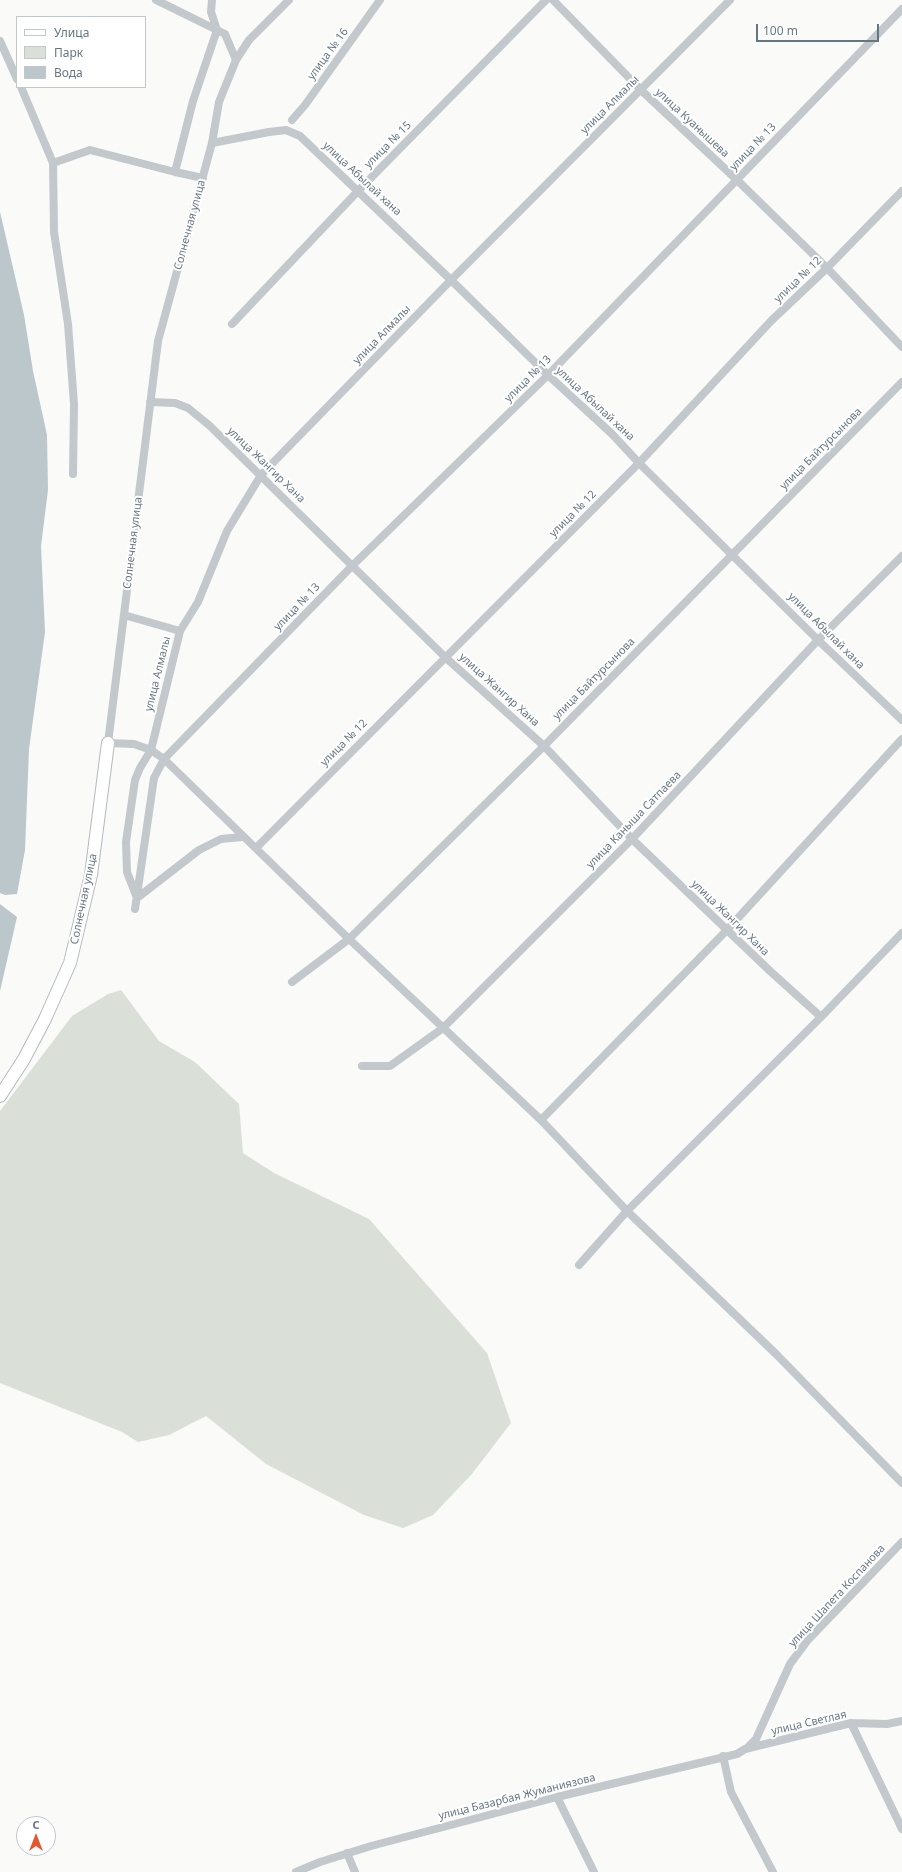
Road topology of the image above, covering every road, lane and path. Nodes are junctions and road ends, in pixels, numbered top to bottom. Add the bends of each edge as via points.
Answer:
1 (156, 0) edge
2 (212, 0) edge
3 (289, 0) edge
4 (380, 0) edge
5 (546, 0) edge
6 (553, 0) edge
7 (730, 0) edge
8 (902, 9) edge
9 (217, 30) junction
10 (0, 41) edge
11 (236, 60) junction
12 (16, 77) edge
13 (21, 88) edge
14 (641, 90) junction
15 (292, 120) dead end
16 (212, 143) junction
17 (53, 163) junction
18 (175, 172) junction
19 (202, 178) junction
20 (737, 180) junction
21 (358, 191) junction
22 (902, 191) edge
23 (827, 268) junction
24 (451, 280) junction
25 (232, 324) dead end
26 (902, 347) edge
27 (548, 376) junction
28 (902, 382) edge
29 (150, 402) junction
30 (639, 462) junction
31 (73, 474) dead end
32 (261, 475) junction
33 (733, 554) junction
34 (902, 556) edge
35 (353, 565) junction
36 (124, 615) junction
37 (180, 631) junction
38 (818, 640) junction
39 (445, 657) junction
40 (902, 720) edge
41 (902, 739) edge
42 (108, 743) junction
43 (544, 746) junction
44 (151, 750) junction
45 (164, 759) junction
46 (242, 837) junction
47 (632, 839) junction
48 (256, 848) junction
49 (136, 898) junction
50 (135, 909) dead end
51 (727, 930) junction
52 (902, 933) edge
53 (349, 939) junction
54 (292, 982) dead end
55 (821, 1017) junction
56 (443, 1028) junction
57 (362, 1066) dead end
58 (0, 1096) edge
59 (541, 1120) junction
60 (627, 1211) junction
61 (579, 1265) dead end
62 (902, 1483) edge
63 (902, 1542) edge
64 (902, 1721) edge
65 (851, 1723) junction
66 (745, 1749) junction
67 (723, 1756) junction
68 (557, 1797) junction
69 (902, 1829) edge
70 (347, 1853) junction
71 (296, 1872) edge
72 (355, 1872) edge
73 (594, 1872) edge
74 (773, 1872) edge

1 - 9 street
2 - 9 street via 211,12
3 - 11 street, Солнечная улица via 249,40
4 - 15 street, улица № 16
5 - 21 street, улица № 15
6 - 14 street, улица Куанышева
7 - 14 street, улица Алмалы
8 - 20 street, улица № 13
9 - 11 street via 225,34
9 - 18 street via 192,101
10 - 12 street
11 - 16 street, Солнечная улица via 219,102
13 - 17 street
14 - 20 street, улица Куанышева
14 - 24 street, улица Алмалы
16 - 19 street, Солнечная улица
16 - 21 street, улица Абылай хана via 286,130 300,136
17 - 18 street via 90,150
17 - 31 street via 54,232 68,324 74,404
18 - 19 street
19 - 29 street, Солнечная улица via 158,341
20 - 23 street, улица Куанышева
20 - 27 street, улица № 13
21 - 24 street, улица Абылай хана
21 - 25 street, улица № 15
22 - 23 street, улица № 12
23 - 26 street, улица Куанышева
23 - 30 street, улица № 12 via 771,321
24 - 27 street, улица Абылай хана
24 - 32 street, улица Алмалы
27 - 30 street, улица Абылай хана
27 - 35 street, улица № 13
28 - 33 street, улица Байтурсынова
29 - 32 street, улица Жангир Хана via 175,403 188,408
29 - 36 street, Солнечная улица
30 - 33 street, улица Абылай хана
30 - 39 street, улица № 12
32 - 35 street, улица Жангир Хана
32 - 37 street, улица Алмалы via 227,531 198,602
33 - 38 street, улица Абылай хана
33 - 43 street, улица Байтурсынова
34 - 38 street, улица Каныша Сатпаева
35 - 39 street, улица Жангир Хана
35 - 45 street, улица № 13
36 - 37 street
36 - 42 street, Солнечная улица
37 - 44 street, улица Алмалы
38 - 40 street, улица Абылай хана
38 - 47 street, улица Каныша Сатпаева
39 - 43 street, улица Жангир Хана
39 - 48 street, улица № 12
41 - 51 street
42 - 44 street via 134,744
42 - 58 street, Солнечная улица via 91,875 70,963 24,1059
43 - 47 street, улица Жангир Хана
43 - 53 street, улица Байтурсынова
44 - 45 street
44 - 49 street, улица Алмалы via 135,780 126,842 127,872
45 - 46 street
45 - 49 street, улица № 13 via 154,778
46 - 48 street
46 - 49 street via 221,839 199,850
47 - 51 street, улица Жангир Хана
47 - 56 street, улица Каныша Сатпаева
48 - 53 street
49 - 50 street, улица № 13
51 - 55 street, улица Жангир Хана
51 - 59 street
52 - 55 street
53 - 54 street, улица Байтурсынова
53 - 56 street
55 - 60 street
56 - 57 street, улица Каныша Сатпаева via 390,1066
56 - 59 street
59 - 60 street
60 - 61 street
60 - 62 street via 776,1354
63 - 66 street, улица Шапета Коспанова via 807,1641 790,1664 756,1739
64 - 65 street, улица Светлая via 888,1724
65 - 66 street, улица Светлая
65 - 69 street
66 - 67 street, улица Базарбая Жуманиязова via 737,1754
67 - 68 street, улица Базарбая Жуманиязова
67 - 74 street via 731,1792
68 - 70 street, улица Базарбая Жуманиязова
68 - 73 street
70 - 71 street, улица Базарбая Жуманиязова
70 - 72 street

